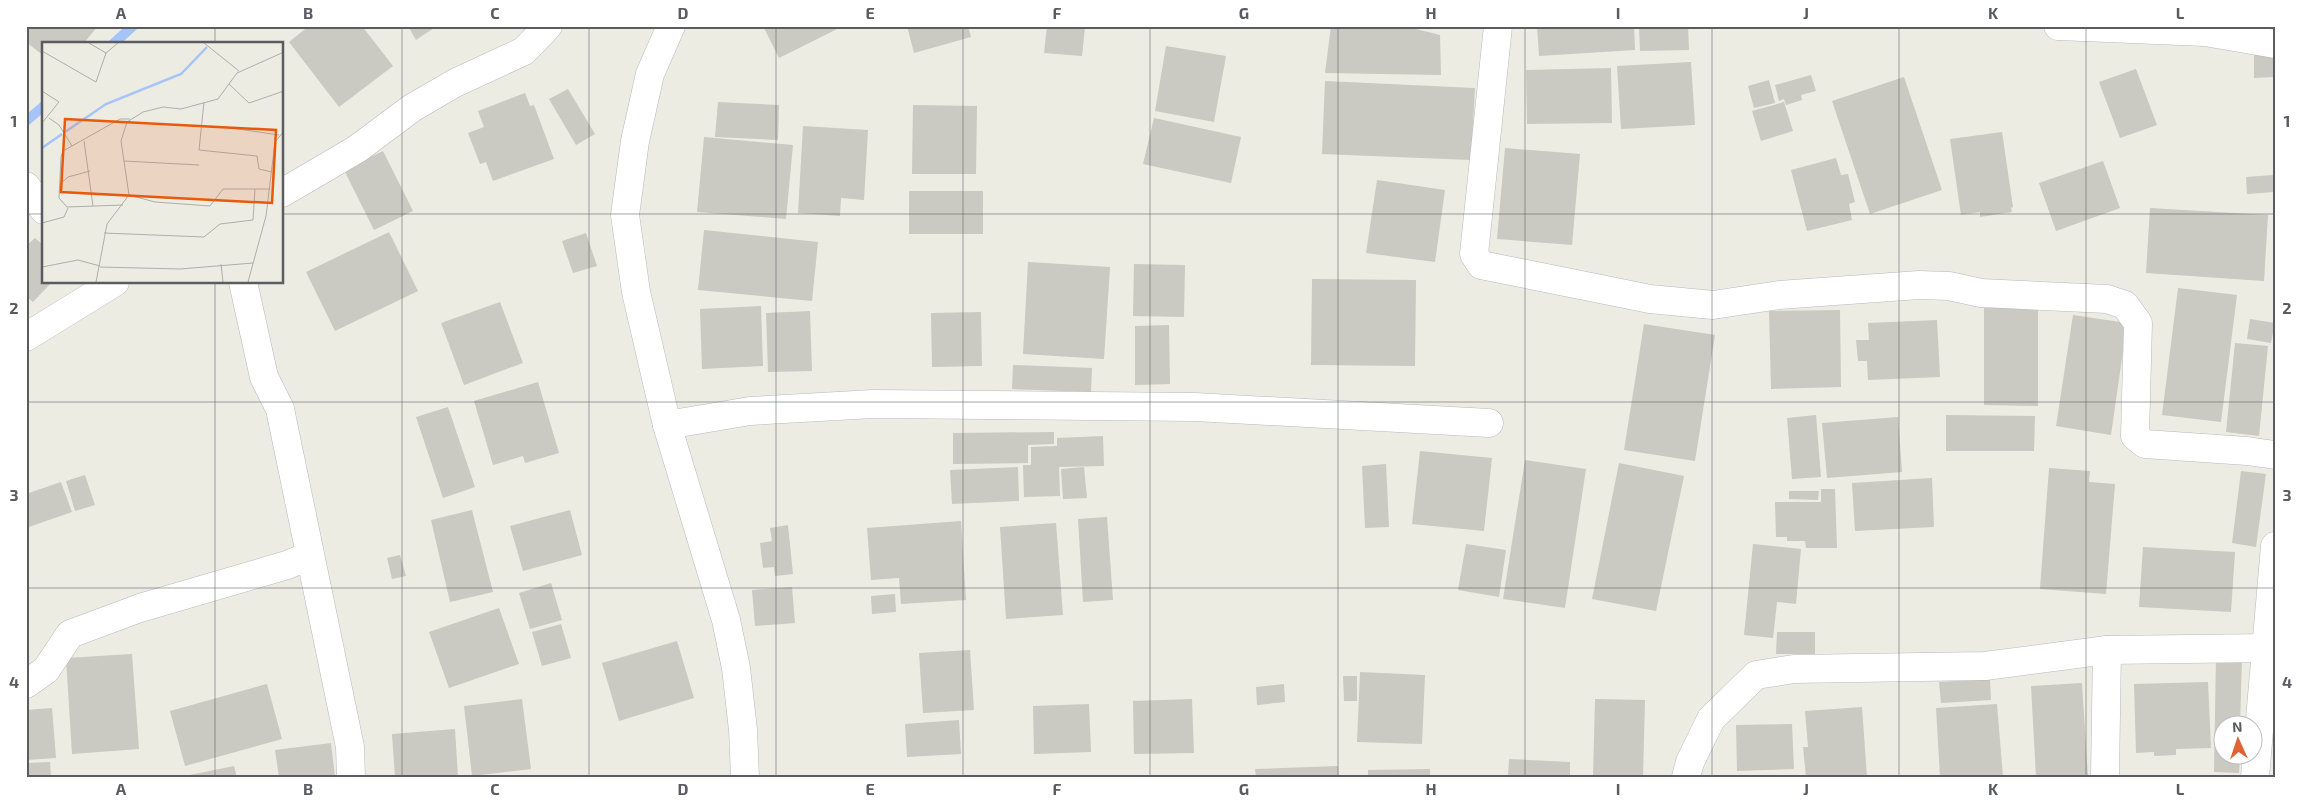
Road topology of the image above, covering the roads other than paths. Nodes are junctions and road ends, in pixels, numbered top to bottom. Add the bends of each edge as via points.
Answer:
1 (548, 26) edge
2 (671, 26) edge
3 (1498, 26) edge
4 (2058, 26) edge
5 (2275, 44) edge
6 (26, 186) edge
7 (284, 192) edge
8 (42, 207) edge
9 (243, 284) edge
10 (102, 286) edge
11 (26, 337) edge
12 (1489, 423) dead end
13 (666, 425) junction
14 (2275, 456) edge
15 (2275, 546) edge
16 (309, 556) junction
17 (2267, 648) junction
18 (2107, 650) junction
19 (26, 684) edge
20 (351, 777) edge
21 (745, 777) edge
22 (1686, 777) edge
23 (2105, 777) edge
24 (2255, 777) edge

1 - 7 street via 524,51 455,83 412,108 357,149
2 - 13 street via 650,74 635,141 625,215 636,292
3 - 14 street via 1474,254 1482,265 1650,299 1713,305 1779,295 1919,285 1949,286 1981,293 2107,299 2125,305 2138,323 2135,436 2145,444
4 - 5 street via 2205,32
6 - 8 street
9 - 16 street via 264,377 280,409
10 - 11 street
12 - 13 street via 1194,407 873,404 750,411
13 - 21 street via 726,620 738,686
15 - 17 street
16 - 19 street via 140,608 70,634 46,670
16 - 20 street via 350,747
17 - 18 street
17 - 24 street
18 - 22 street via 1985,666 1794,669 1756,675 1711,718
18 - 23 street

